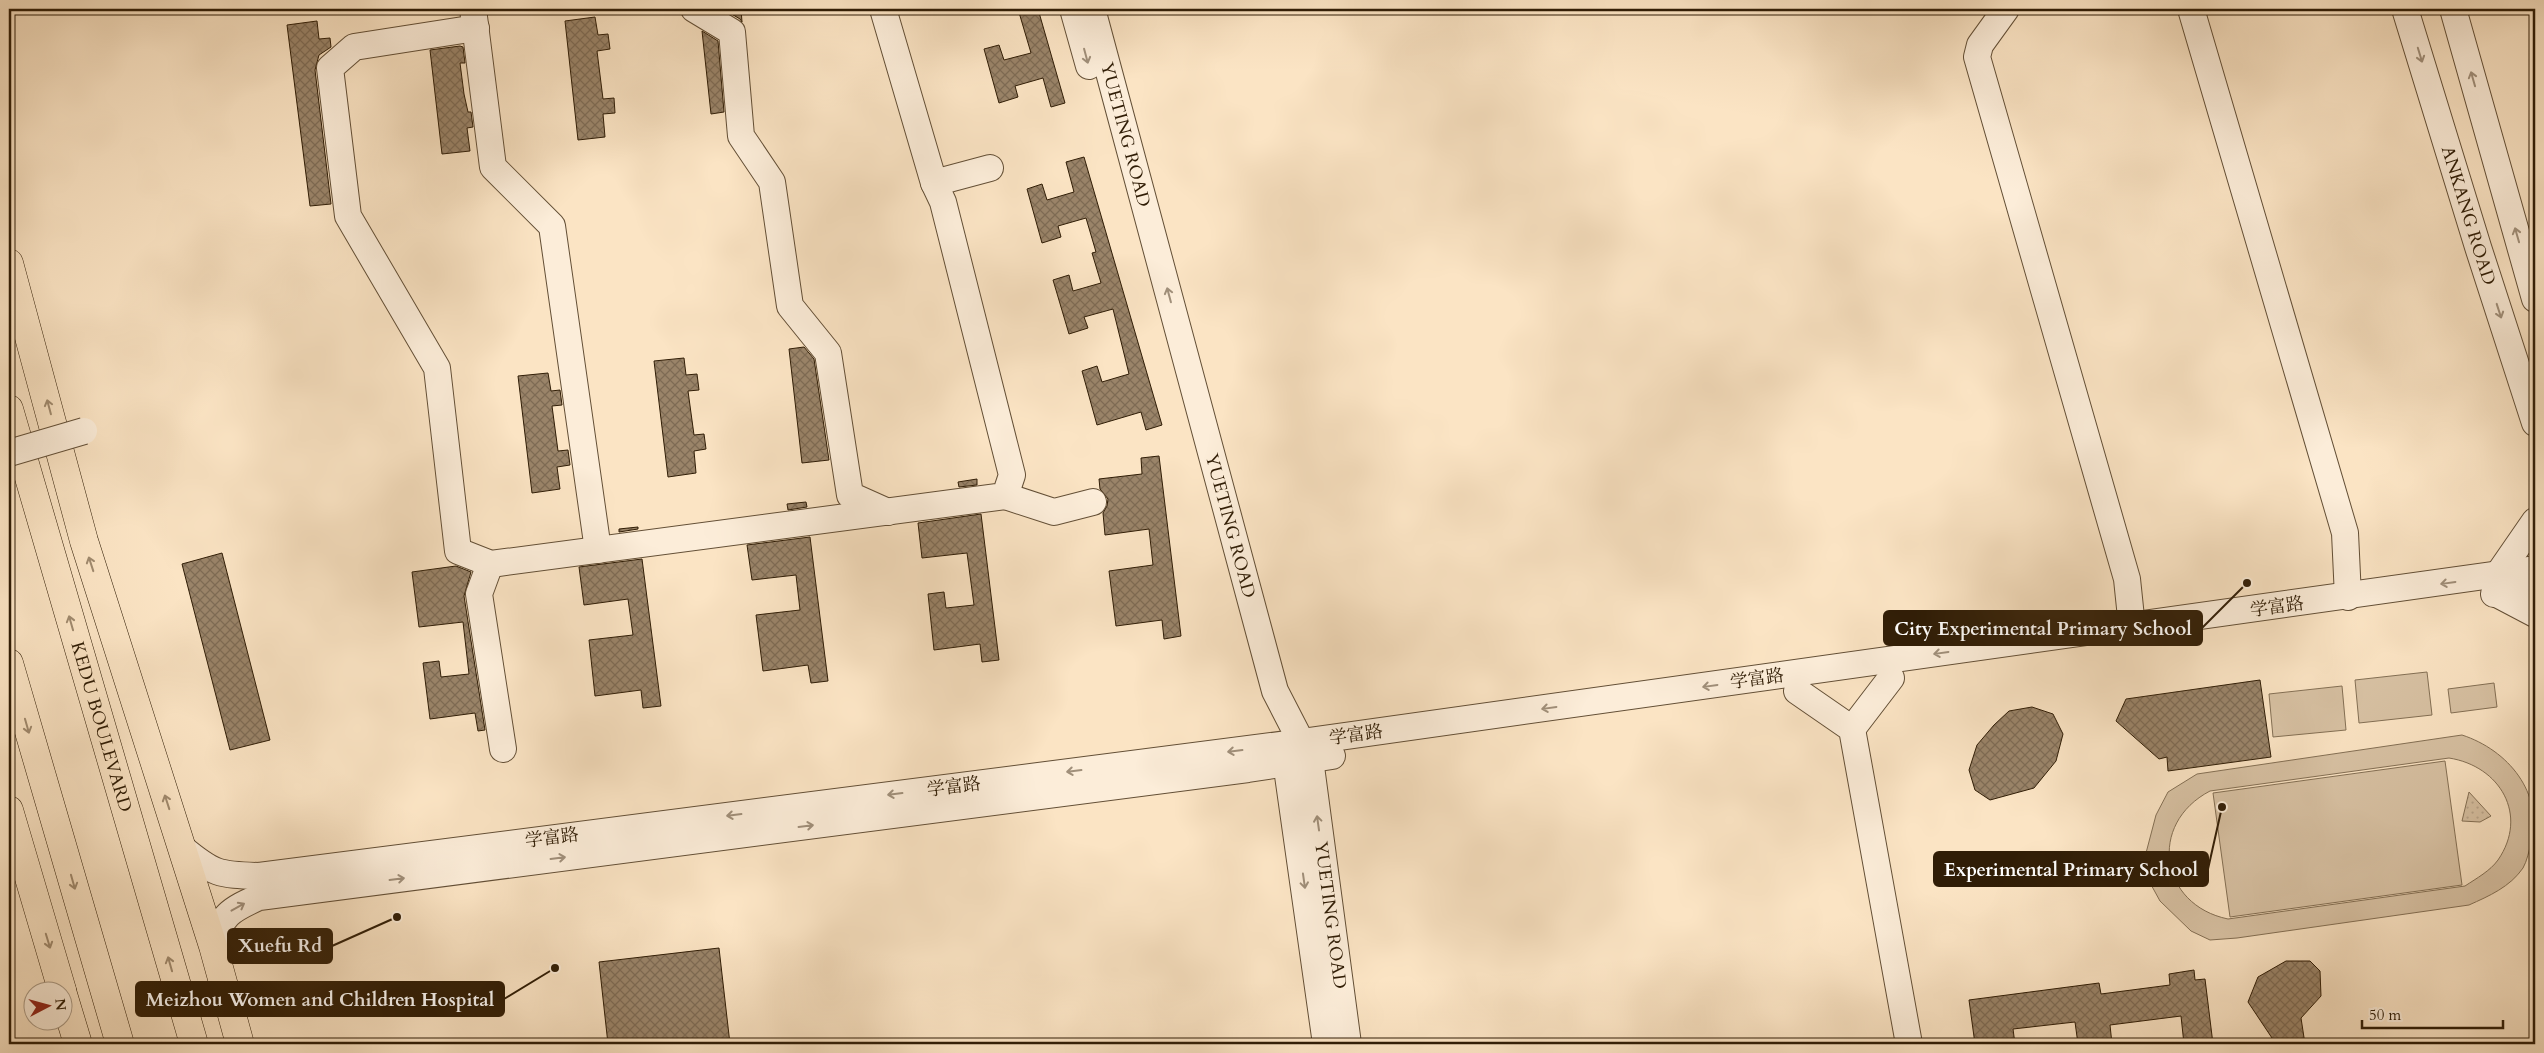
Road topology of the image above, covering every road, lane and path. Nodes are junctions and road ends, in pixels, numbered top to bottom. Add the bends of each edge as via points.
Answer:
1 (694, 9) edge
2 (882, 9) edge
3 (1073, 9) edge
4 (1092, 9) edge
5 (2006, 9) edge
6 (2191, 9) edge
7 (2406, 9) edge
8 (2453, 9) edge
9 (475, 18) edge
10 (990, 168) dead end
11 (934, 183) junction
12 (9, 263) edge
13 (2535, 299) edge
14 (9, 409) edge
15 (2535, 423) edge
16 (84, 431) dead end
17 (9, 453) edge
18 (1005, 496) junction
19 (1093, 502) dead end
20 (888, 512) junction
21 (2535, 521) edge
22 (598, 550) junction
23 (490, 564) junction
24 (2535, 569) edge
25 (2497, 585) junction
26 (2535, 588) edge
27 (2348, 597) junction
28 (2535, 614) edge
29 (2132, 627) junction
30 (9, 663) edge
31 (1891, 678) junction
32 (1797, 691) junction
33 (1852, 729) junction
34 (503, 749) dead end
35 (1296, 752) junction
36 (9, 810) edge
37 (182, 848) junction
38 (213, 946) junction
39 (59, 980) edge
40 (72, 1024) edge
41 (78, 1044) edge
42 (120, 1044) edge
43 (194, 1044) edge
44 (240, 1044) edge
45 (1326, 1044) edge
46 (1348, 1044) edge
47 (1909, 1044) edge

1 - 20 street via 732,32 741,136 772,182 790,306 828,353 850,495
2 - 11 street
3 -> 35 street, YUETING ROAD via 1260,692
35 -> 4 street, YUETING ROAD via 1275,691
5 - 29 street via 1980,45 1977,57 2126,578
6 - 27 street via 2345,533
7 -> 15 street, ANKANG ROAD
13 -> 8 street
9 - 22 street via 493,167 552,226
9 - 23 street via 354,47 330,68 348,216 437,368 458,551
10 - 11 street
11 - 18 street via 943,202 1012,475
37 -> 12 main road via 84,541
43 -> 14 main road, KEDU BOULEVARD
16 - 17 street, bridge
18 - 19 street via 1054,512
18 - 20 street
20 - 22 street
21 - 25 street
22 - 23 street
23 - 34 street via 479,594
24 - 25 street, 学富路
25 - 26 street, 学富路
25 -> 27 street, 学富路
25 - 28 street
25 - 31 street, 学富路
27 - 29 street, 学富路
29 -> 35 street, 学富路
30 -> 42 main road
31 - 32 street, 学富路
31 - 33 street
32 - 33 street
32 - 35 street, 学富路
33 - 47 street
35 -> 37 street, 学富路 via 259,876 229,875 206,868
38 -> 35 street, 学富路 via 218,925 233,909 258,897
35 -> 45 street, YUETING ROAD
46 -> 35 street, YUETING ROAD
36 -> 39 main road
37 - 38 main road
38 - 44 main road
40 - 41 main road

